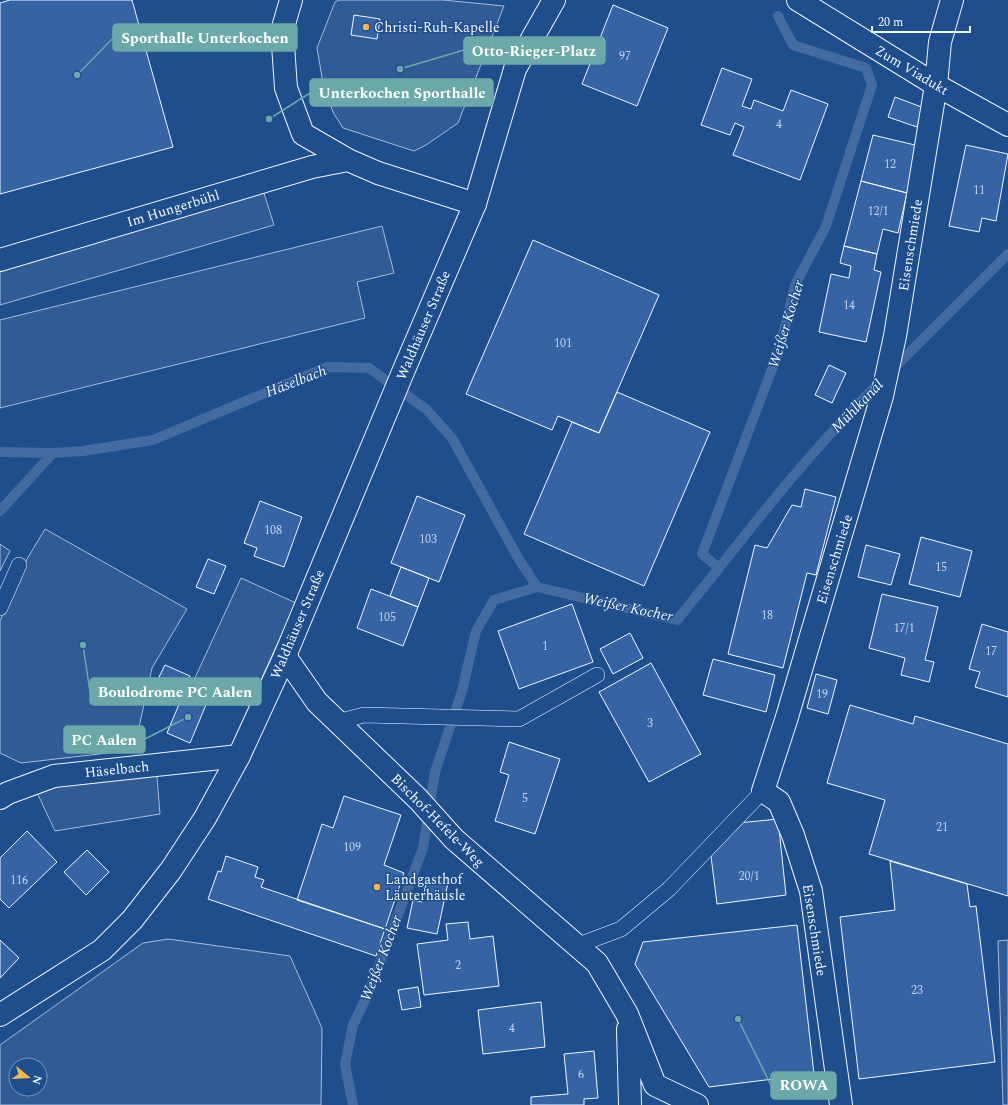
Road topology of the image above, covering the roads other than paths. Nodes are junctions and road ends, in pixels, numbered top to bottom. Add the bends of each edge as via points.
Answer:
1 (291, 0) edge
2 (554, 0) edge
3 (798, 0) edge
4 (952, 0) edge
5 (936, 85) junction
6 (1008, 125) edge
7 (348, 160) junction
8 (475, 204) junction
9 (0, 260) edge
10 (19, 565) dead end
11 (0, 608) edge
12 (285, 656) junction
13 (596, 676) dead end
14 (337, 722) junction
15 (239, 756) junction
16 (763, 791) junction
17 (0, 798) edge
18 (576, 946) junction
19 (627, 1014) junction
20 (0, 1015) edge
21 (630, 1105) edge
22 (697, 1105) edge
23 (841, 1105) edge

1 - 7 street via 282,31 286,88 303,134
2 - 8 street, Waldhäuser Straße via 515,69
3 - 5 street, Zum Viadukt
4 - 5 street, Eisenschmiede via 940,42
5 - 6 street, Zum Viadukt
5 - 16 street, Eisenschmiede via 895,336 882,396
7 - 8 street via 378,173
7 - 9 street, Im Hungerbühl via 312,168
8 - 12 street, Waldhäuser Straße
10 - 11 lane
12 - 14 street, Bischof-Hefele-Weg via 316,702
12 - 15 street, Waldhäuser Straße
13 - 14 lane via 519,719 364,715
14 - 18 street, Bischof-Hefele-Weg via 418,800 454,839
15 - 17 street, Häselbach via 54,776
15 - 20 street, Waldhäuser Straße via 205,818 171,870 132,920 102,950
16 - 18 lane via 669,889 621,929
16 - 23 street, Eisenschmiede via 778,802 793,835 811,891
18 - 19 street, Bischof-Hefele-Weg via 596,963
19 - 21 street, Bischof-Hefele-Weg
19 - 22 street, Bischof-Hefele-Weg via 655,1086

